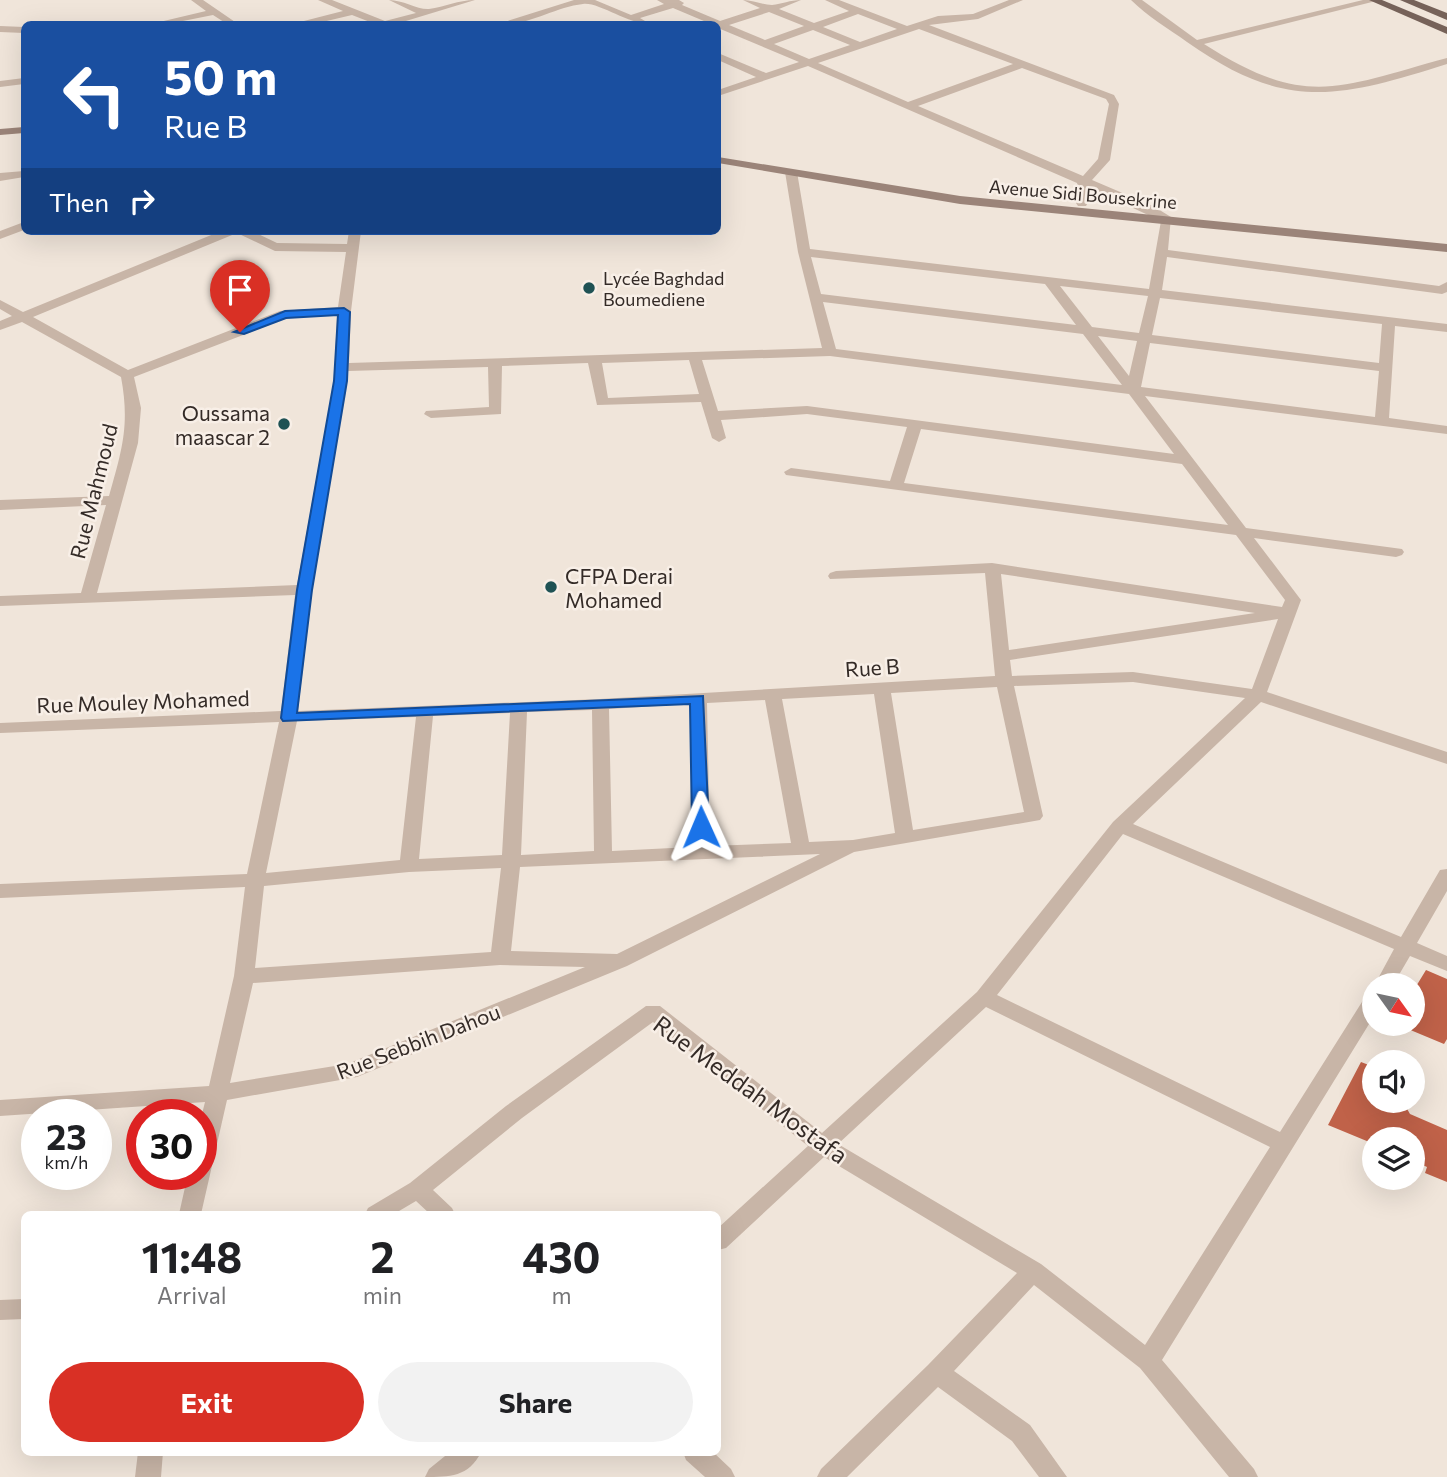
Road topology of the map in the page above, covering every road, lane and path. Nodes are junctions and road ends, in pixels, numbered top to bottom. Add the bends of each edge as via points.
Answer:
1 (195, 0) edge
2 (323, 0) edge
3 (394, 0) edge
4 (470, 0) edge
5 (585, 0) edge
6 (689, 0) edge
7 (748, 0) edge
8 (796, 0) edge
9 (830, 0) edge
10 (1018, 0) edge
11 (1136, 0) edge
12 (1374, 0) edge
13 (1405, 0) edge
14 (668, 2) edge
15 (768, 8) junction
16 (858, 11) junction
17 (215, 12) junction
18 (353, 12) junction
19 (425, 13) junction
20 (1447, 17) edge
21 (630, 18) junction
22 (171, 21) edge
23 (228, 21) edge
24 (316, 21) edge
25 (377, 21) edge
26 (396, 21) edge
27 (513, 21) edge
28 (638, 21) edge
29 (712, 21) edge
30 (721, 23) edge
31 (721, 25) edge
32 (919, 25) junction
33 (813, 27) junction
34 (0, 29) edge
35 (905, 29) junction
36 (21, 30) edge
37 (1447, 31) edge
38 (1197, 43) junction
39 (764, 44) junction
40 (857, 44) junction
41 (721, 57) edge
42 (805, 61) junction
43 (1447, 61) edge
44 (1022, 64) junction
45 (764, 76) junction
46 (21, 81) edge
47 (0, 84) edge
48 (721, 92) edge
49 (907, 106) junction
50 (21, 120) edge
51 (0, 122) edge
52 (21, 130) edge
53 (0, 132) edge
54 (721, 151) edge
55 (721, 160) edge
56 (791, 172) junction
57 (21, 174) edge
58 (0, 177) edge
59 (1083, 183) junction
60 (1082, 203) junction
61 (1149, 209) junction
62 (1167, 220) junction
63 (21, 227) edge
64 (0, 235) edge
65 (222, 235) edge
66 (250, 235) edge
67 (354, 235) edge
68 (1447, 238) edge
69 (351, 248) junction
70 (1447, 248) edge
71 (804, 252) junction
72 (1162, 253) junction
73 (1049, 281) junction
74 (1447, 286) edge
75 (1155, 293) junction
76 (817, 297) junction
77 (0, 304) edge
78 (344, 312) junction
79 (25, 316) junction
80 (1388, 320) junction
81 (0, 326) edge
82 (1447, 328) edge
83 (1088, 329) junction
84 (1145, 336) junction
85 (830, 352) junction
86 (694, 356) junction
87 (594, 359) junction
88 (495, 362) junction
89 (341, 367) junction
90 (1386, 368) junction
91 (127, 375) junction
92 (1133, 390) junction
93 (707, 398) junction
94 (431, 414) dead end
95 (712, 416) junction
96 (1382, 422) junction
97 (915, 424) junction
98 (1447, 430) edge
99 (719, 438) dead end
100 (1186, 460) junction
101 (790, 472) dead end
102 (897, 486) junction
103 (113, 500) junction
104 (0, 505) edge
105 (1242, 533) junction
106 (1396, 552) dead end
107 (992, 568) junction
108 (836, 576) dead end
109 (304, 590) junction
110 (88, 596) junction
111 (0, 601) edge
112 (1287, 613) junction
113 (1002, 656) junction
114 (1004, 681) junction
115 (882, 689) junction
116 (774, 695) junction
117 (1258, 695) junction
118 (698, 699) junction
119 (600, 704) junction
120 (519, 706) junction
121 (425, 711) junction
122 (289, 718) junction
123 (0, 729) edge
124 (1447, 758) edge
125 (1120, 826) junction
126 (905, 838) junction
127 (853, 845) junction
128 (801, 848) junction
129 (701, 852) junction
130 (603, 856) junction
131 (511, 863) junction
132 (409, 866) junction
133 (1447, 875) edge
134 (255, 880) junction
135 (0, 891) edge
136 (1407, 948) junction
137 (500, 958) junction
138 (620, 961) junction
139 (1447, 964) edge
140 (1391, 973) edge
141 (244, 976) junction
142 (984, 997) junction
143 (1362, 1018) edge
144 (219, 1093) junction
145 (217, 1101) edge
146 (0, 1108) edge
147 (1282, 1143) junction
148 (823, 1146) junction
149 (418, 1189) junction
150 (195, 1190) edge
151 (191, 1211) edge
152 (381, 1211) edge
153 (441, 1211) edge
154 (721, 1238) edge
155 (1033, 1271) junction
156 (21, 1309) edge
157 (0, 1310) edge
158 (1148, 1361) junction
159 (937, 1372) junction
160 (151, 1456) edge
161 (463, 1456) edge
162 (699, 1456) edge
163 (148, 1477) edge
164 (438, 1477) edge
165 (722, 1477) edge
166 (830, 1477) edge
167 (1055, 1477) edge
168 (1245, 1477) edge

1 - 17 street
2 - 18 street
3 - 19 street
4 - 19 street
5 - 21 street
5 - 27 street
6 - 14 street
7 - 15 street
8 - 15 street
9 - 16 street
10 - 32 street via 974,17
11 - 38 street
12 - 37 main road
12 - 38 street
13 - 20 main road
14 - 21 street
14 - 29 street
15 - 30 street
15 - 33 street
16 - 33 street
16 - 35 street
17 - 22 street
17 - 23 street
18 - 24 street
18 - 25 street
19 - 26 street
21 - 28 street
31 - 39 street
32 - 35 street
32 - 44 street
33 - 39 street
33 - 40 street
34 - 36 street
35 - 40 street
38 - 43 street via 1235,68 1306,91 1341,89
39 - 42 street
40 - 42 street
41 - 45 street
42 - 45 street
42 - 49 street
44 - 49 street
44 - 59 street via 1110,97 1114,104 1104,160
45 - 48 street
46 - 47 street
49 - 59 street
50 - 51 main road
52 - 53 main road
54 - 60 main road
55 - 56 main road, Avenue Sidi Bousekrine
56 - 62 main road, Avenue Sidi Bousekrine via 960,200
56 - 71 street
57 - 58 street
59 - 60 street via 1086,195
59 - 61 street
60 - 61 main road
61 - 62 street
61 - 68 main road
62 - 70 main road, Avenue Sidi Bousekrine
62 - 72 street
63 - 64 street
65 - 79 street
66 - 69 street via 275,247
67 - 69 street
69 - 78 street
71 - 73 street
71 - 76 street
72 - 74 street via 1442,289
72 - 75 street
73 - 75 street
73 - 83 street
75 - 80 street
75 - 84 street
76 - 83 street
76 - 85 street
77 - 79 street
78 - 89 street
78 - 91 street via 285,314
79 - 81 street
79 - 91 street
80 - 82 street
80 - 90 street
83 - 84 street
83 - 92 street
84 - 90 street
84 - 92 street
85 - 86 street
85 - 92 street
86 - 87 street
86 - 93 street
87 - 88 street
87 - 93 street via 602,402
88 - 89 street
88 - 94 street via 496,411
89 - 109 street
90 - 96 street
91 - 103 street, Rue Mahmoud via 134,408 131,443
92 - 96 street
92 - 100 street
93 - 95 street
95 - 97 street via 807,410
95 - 99 street
96 - 98 street
97 - 100 street
97 - 102 street
100 - 105 street
101 - 102 street
102 - 105 street
103 - 104 street
103 - 110 street, Rue Mahmoud
105 - 106 street
105 - 112 street via 1293,600
107 - 108 street
107 - 112 street
107 - 113 street
109 - 110 street
109 - 122 street
110 - 111 street
112 - 113 street
112 - 117 street
113 - 114 street
114 - 115 street, Rue B
114 - 117 street, Rue B via 1133,677
114 - 126 street via 1034,816
115 - 116 street, Rue B
115 - 126 street
116 - 118 street, Rue B
116 - 128 street
117 - 124 street, Rue B
117 - 125 street
118 - 119 street, Rue B
118 - 129 street
119 - 120 street, Rue B
119 - 130 street
120 - 121 street, Rue B
120 - 131 street
121 - 122 street, Rue B
121 - 132 street
122 - 123 street, Rue Mouley Mohamed
122 - 134 street
125 - 136 street
125 - 142 street
126 - 127 street
127 - 128 street
127 - 138 street, Rue Sebbih Dahou
128 - 129 street
129 - 130 street
130 - 131 street
131 - 132 street
131 - 137 street
132 - 134 street
133 - 136 street
134 - 135 street
134 - 141 street
136 - 139 street
136 - 140 street
137 - 138 street
137 - 141 street
138 - 144 street, Rue Sebbih Dahou via 350,1071
141 - 144 street
142 - 147 street
142 - 148 street
143 - 147 street
144 - 145 street
144 - 146 street, Rue Sebbih Dahou
147 - 158 street
148 - 149 street, Rue Meddah Mostafa via 653,1011
148 - 154 street
148 - 155 street, Rue Meddah Mostafa
149 - 152 street, Rue Meddah Mostafa
149 - 153 street
150 - 151 street
155 - 158 street, Rue Meddah Mostafa
155 - 159 street
156 - 157 street
158 - 168 street, Rue Meddah Mostafa
159 - 166 street
159 - 167 street via 1021,1433
160 - 163 street
161 - 164 street
162 - 165 street

